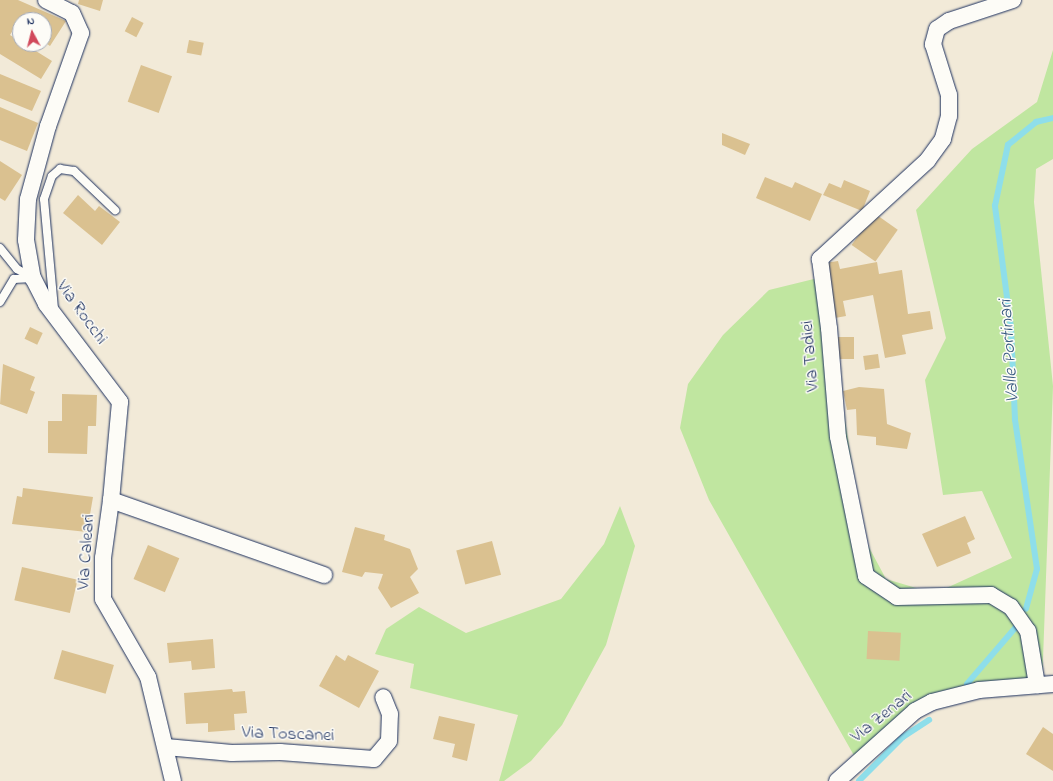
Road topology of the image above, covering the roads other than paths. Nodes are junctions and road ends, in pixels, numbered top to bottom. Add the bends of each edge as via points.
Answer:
1 (46, 0) edge
2 (1013, 0) edge
3 (115, 210) dead end
4 (0, 248) edge
5 (33, 278) junction
6 (0, 302) edge
7 (55, 316) junction
8 (111, 500) junction
9 (324, 575) dead end
10 (1045, 685) edge
11 (383, 697) dead end
12 (166, 747) junction
13 (173, 781) edge
14 (837, 781) edge

1 - 5 street, Via Rocchi via 72,13 81,33 48,126 28,199 26,240
2 - 10 street, Via Tadiei via 949,21 937,29 933,44 949,95 949,116 943,139 928,160 820,260 829,328 838,437 866,576 897,597 991,595 1011,607 1028,631
3 - 7 lane via 74,171 60,169 52,176 44,199
4 - 5 lane via 18,269
5 - 6 lane via 14,280
5 - 7 street, Via Rocchi
7 - 8 street, Via Rocchi via 120,402
8 - 9 street, Via Caleari
8 - 12 street, Via Caleari via 103,558 103,599 148,677
10 - 14 street, Via Zenari via 966,692 932,702 915,711
11 - 12 street, Via Toscanei via 390,714 389,741 374,759 280,752 232,753
12 - 13 street

